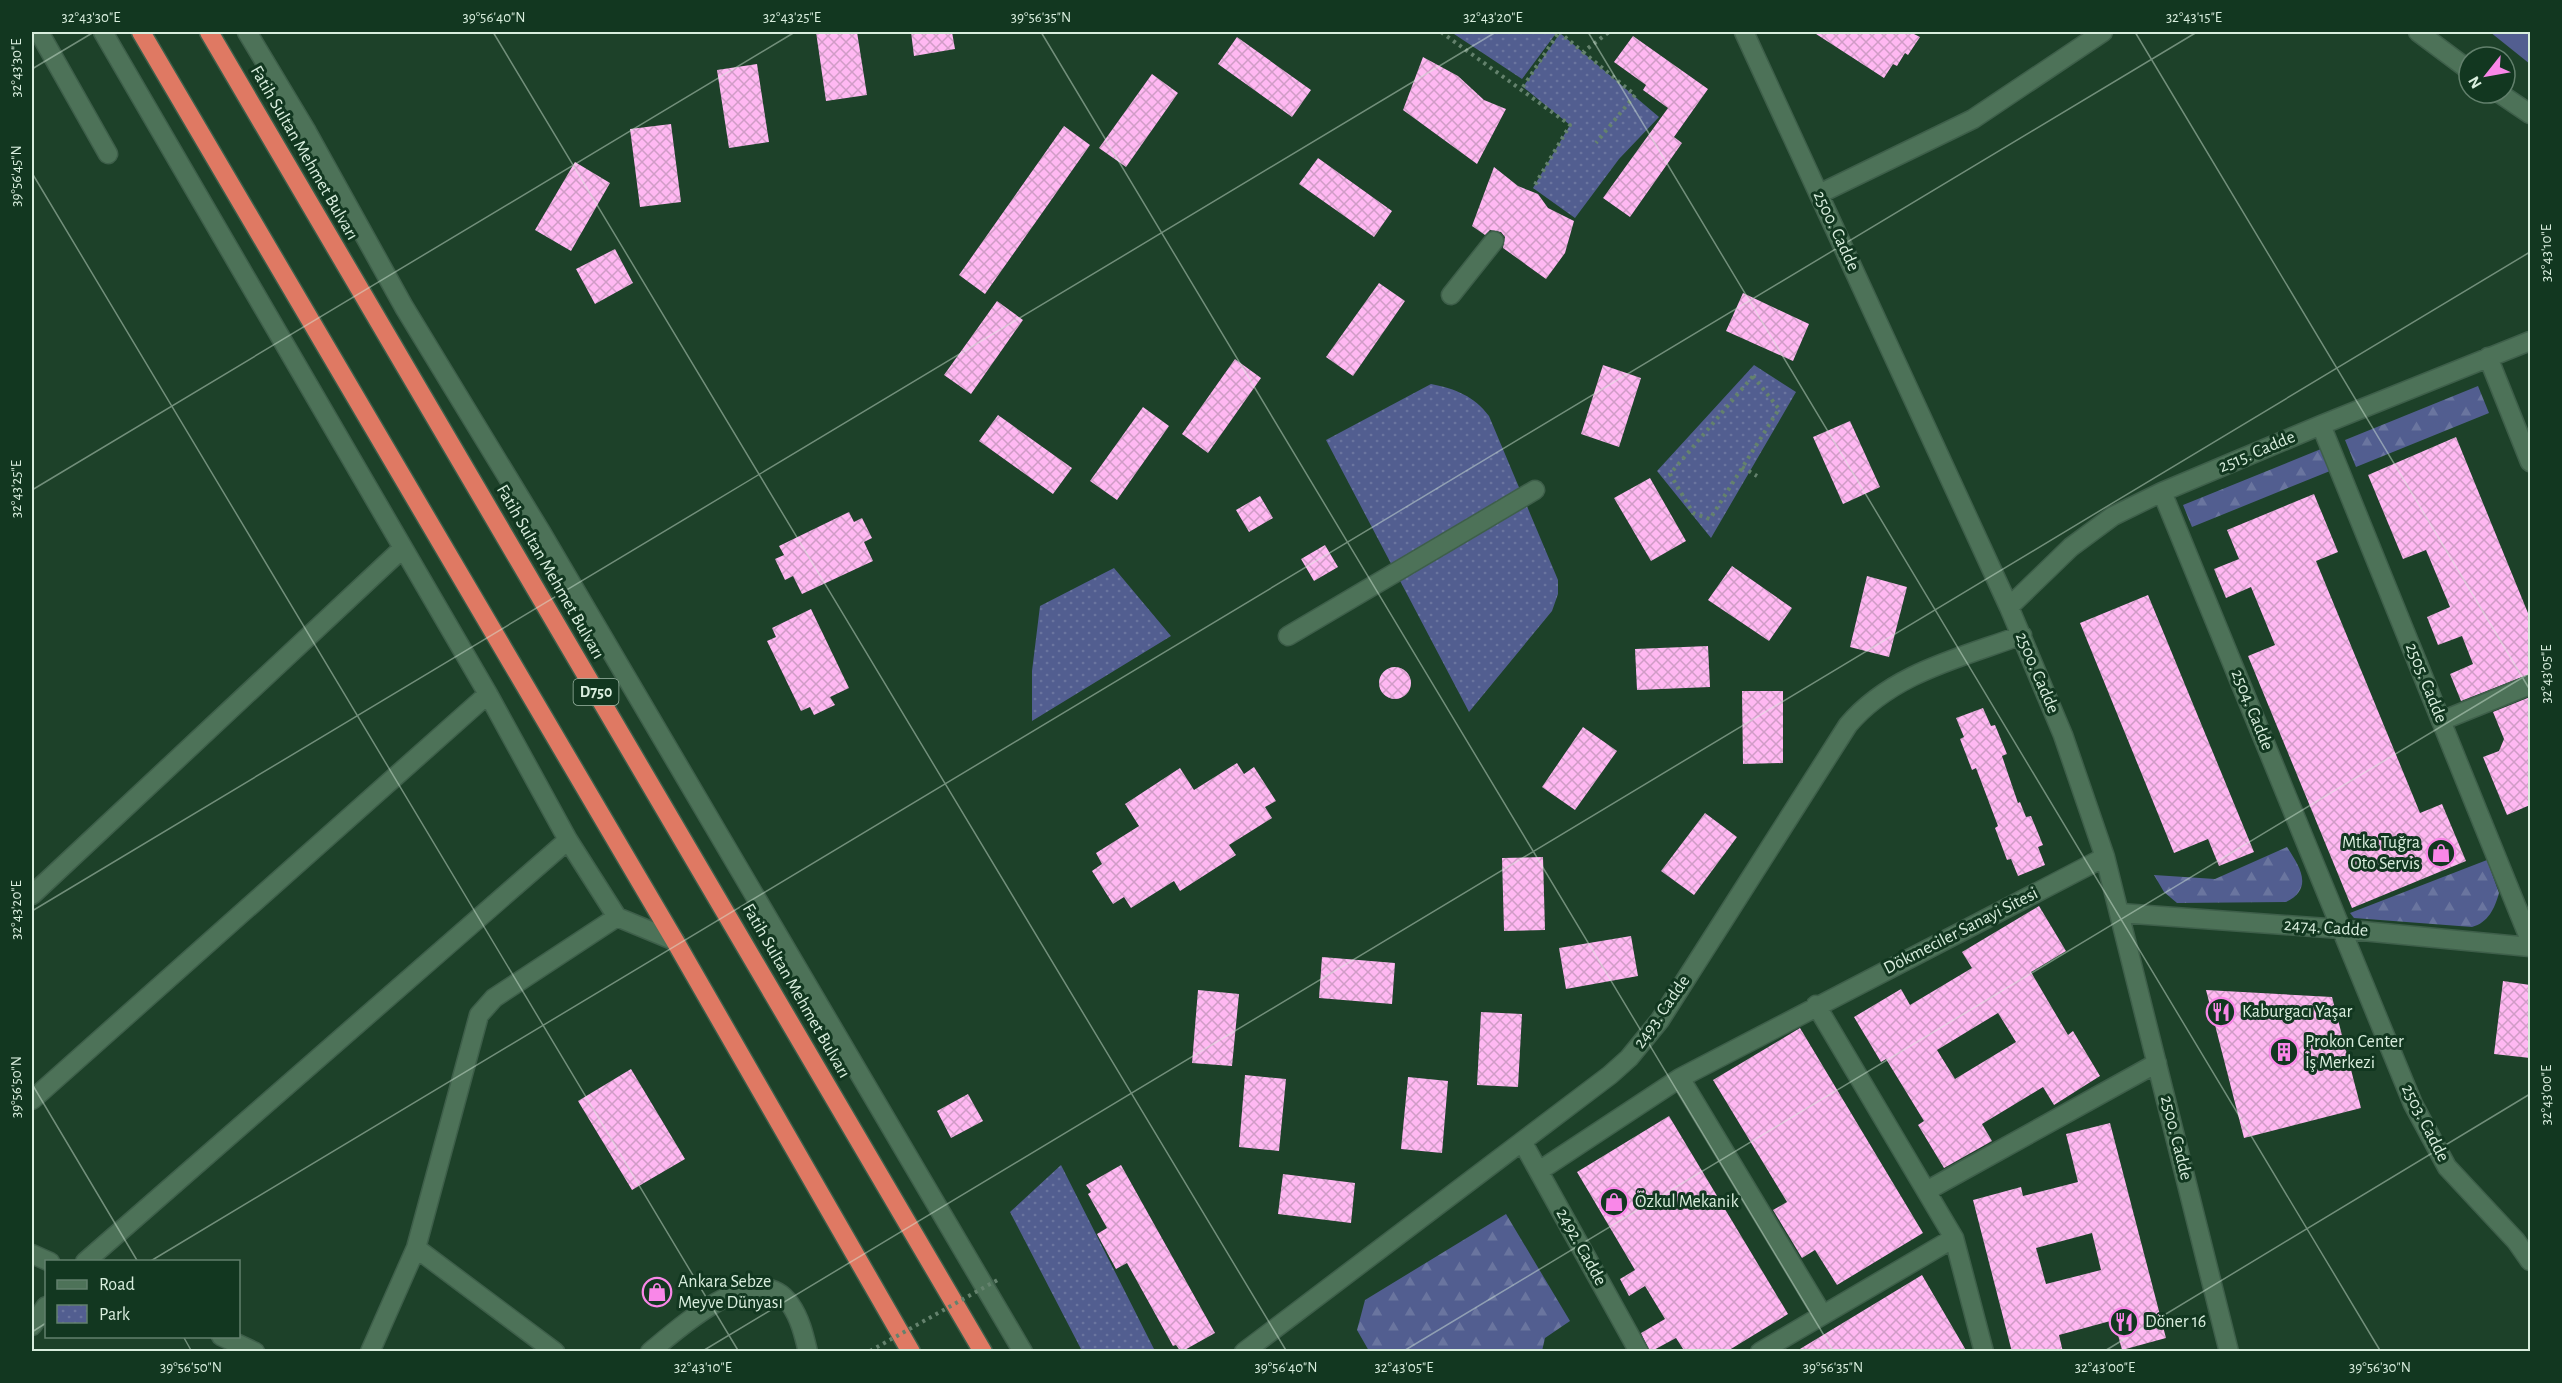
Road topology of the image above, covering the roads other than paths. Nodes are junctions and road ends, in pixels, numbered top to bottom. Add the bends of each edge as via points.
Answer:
1 (39, 32) edge
2 (103, 32) edge
3 (141, 32) edge
4 (209, 32) edge
5 (247, 32) edge
6 (1744, 32) edge
7 (2103, 32) edge
8 (2418, 32) edge
9 (2457, 61) edge
10 (2517, 105) edge
11 (2530, 114) edge
12 (108, 154) dead end
13 (1819, 194) junction
14 (1494, 241) dead end
15 (1451, 295) dead end
16 (2530, 341) edge
17 (2488, 357) junction
18 (2321, 425) junction
19 (2530, 462) edge
20 (1535, 490) dead end
21 (2162, 492) junction
22 (403, 548) junction
23 (2009, 607) junction
24 (2022, 635) junction
25 (1288, 636) dead end
26 (2530, 685) edge
27 (488, 694) junction
28 (2441, 721) junction
29 (568, 840) junction
30 (2105, 857) junction
31 (32, 895) edge
32 (2120, 914) junction
33 (617, 917) junction
34 (2341, 929) junction
35 (2530, 940) edge
36 (675, 941) junction
37 (2530, 947) edge
38 (1816, 1005) junction
39 (2157, 1063) junction
40 (1680, 1078) junction
41 (32, 1100) edge
42 (1523, 1143) junction
43 (1539, 1171) junction
44 (1928, 1190) junction
45 (1954, 1238) junction
46 (416, 1248) junction
47 (87, 1260) edge
48 (2530, 1261) edge
49 (45, 1307) edge
50 (1822, 1314) junction
51 (32, 1326) edge
52 (220, 1338) edge
53 (223, 1338) edge
54 (212, 1352) edge
55 (255, 1352) edge
56 (370, 1352) edge
57 (555, 1352) edge
58 (650, 1352) edge
59 (808, 1352) edge
60 (911, 1352) edge
61 (983, 1352) edge
62 (1023, 1352) edge
63 (1244, 1352) edge
64 (1639, 1352) edge
65 (1760, 1352) edge
66 (1984, 1352) edge
67 (2229, 1352) edge

1 - 12 street
2 - 22 street
3 - 36 highway
4 - 61 highway, Fatih Sultan Mehmet Bulvarı / D750
5 - 62 street via 404,307 553,552
6 - 13 street, 2500. Cadde
7 - 13 street via 1973,120
8 - 9 street
10 - 11 street
13 - 23 street, 2500. Cadde
14 - 15 street
16 - 17 street, 2515. Cadde
17 - 18 street, 2515. Cadde
17 - 19 street
18 - 21 street, 2515. Cadde
18 - 28 street, 2505. Cadde
20 - 25 street
21 - 23 street, 2515. Cadde via 2113,516 2070,547
21 - 34 street, 2504. Cadde
22 - 27 street
22 - 31 street
23 - 24 street, 2500. Cadde
24 - 30 street, 2500. Cadde via 2063,735
24 - 42 street, 2493. Cadde via 1912,675 1864,706 1646,1038 1629,1058
26 - 28 street
27 - 29 street
27 - 41 street
28 - 35 street, 2505. Cadde
29 - 33 street
29 - 47 street
30 - 32 street, 2500. Cadde
30 - 38 street, Dökmeciler Sanayi Sitesi
32 - 34 street, 2474. Cadde
32 - 39 street, 2500. Cadde
33 - 36 street
33 - 46 street via 494,998 479,1016
34 - 37 street, 2474. Cadde
34 - 48 street, 2503. Cadde via 2429,1137 2447,1167
36 - 60 highway
38 - 40 street, Dökmeciler Sanayi Sitesi
38 - 44 street
39 - 44 street
39 - 67 street, 2500. Cadde
40 - 43 street, Dökmeciler Sanayi Sitesi
40 - 50 street
42 - 43 street, 2492. Cadde
42 - 63 street, 2493. Cadde
43 - 64 street, 2492. Cadde
44 - 45 street
45 - 50 street
45 - 66 street
46 - 56 street
46 - 57 street
49 - 51 street
50 - 65 street
52 - 54 street
53 - 55 street
58 - 59 street via 698,1314 737,1293 747,1288 770,1288 789,1302 801,1325

